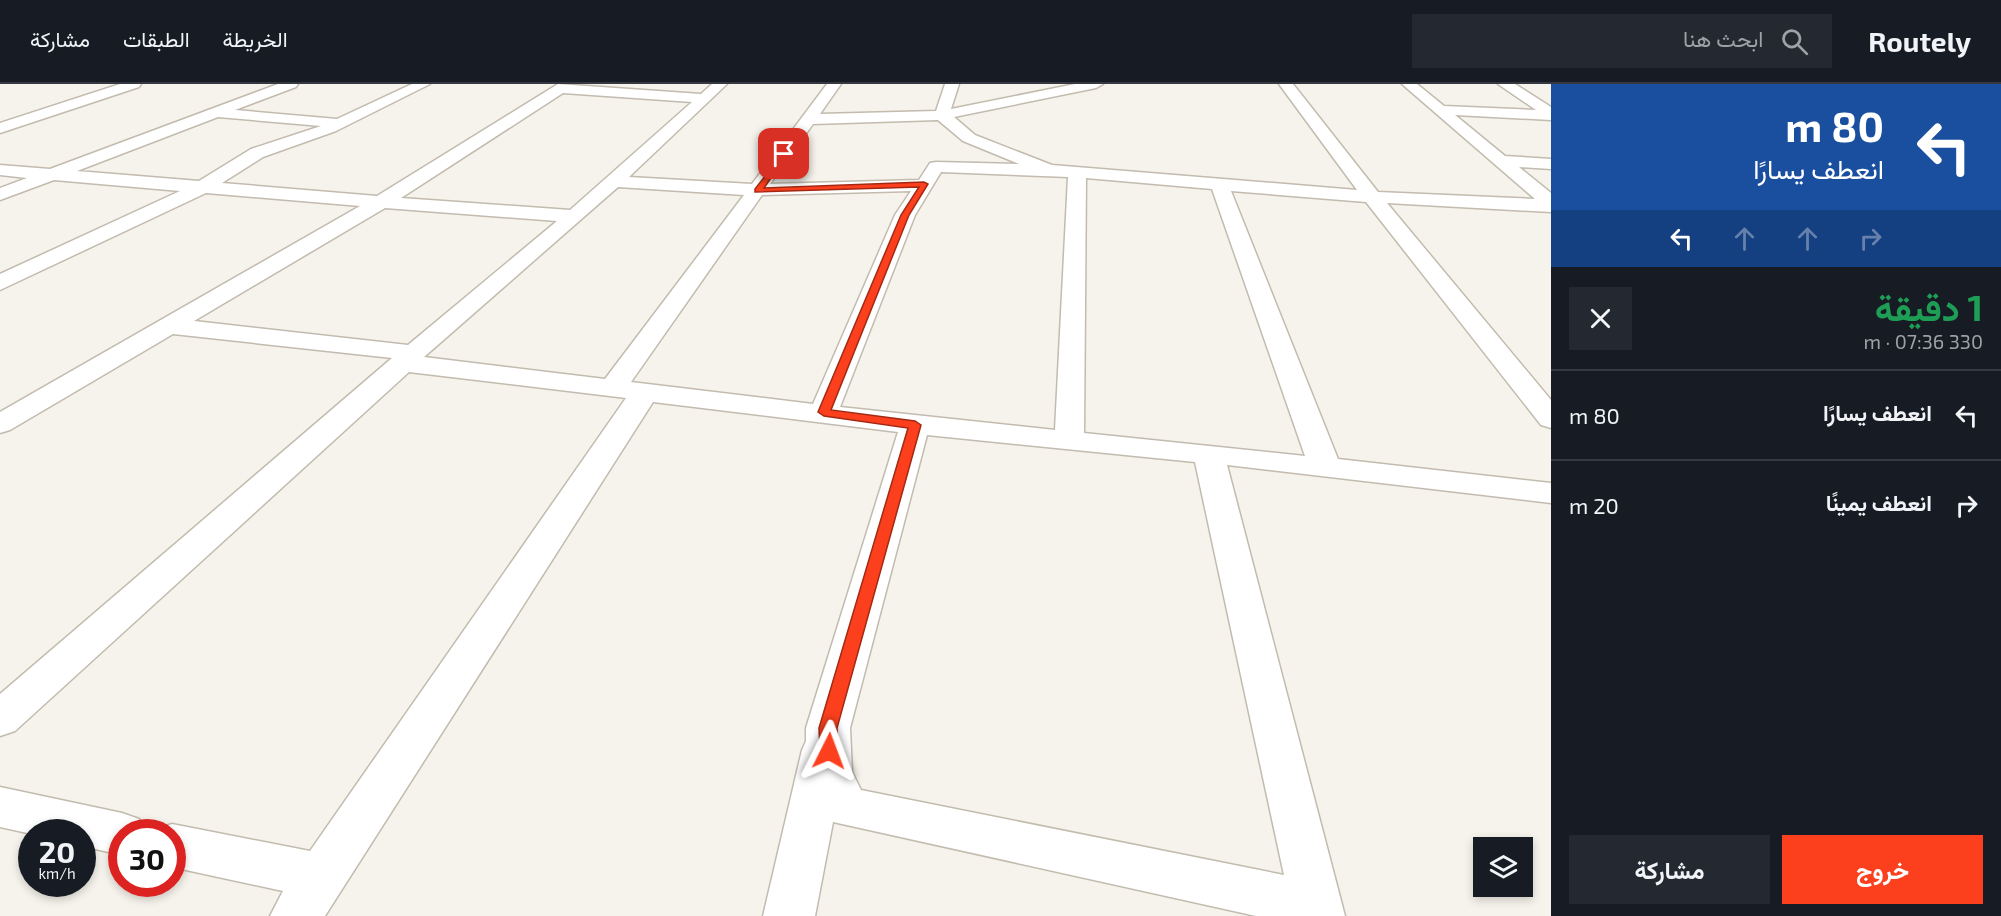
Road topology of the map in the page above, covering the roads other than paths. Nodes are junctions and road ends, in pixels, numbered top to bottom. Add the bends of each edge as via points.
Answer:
1 (134, 84) edge
2 (291, 84) edge
3 (423, 84) edge
4 (834, 84) edge
5 (952, 84) edge
6 (1096, 84) edge
7 (1286, 84) edge
8 (563, 87) edge
9 (1413, 87) edge
10 (1503, 89) edge
11 (712, 91) edge
12 (1441, 92) dead end
13 (1440, 110) junction
14 (213, 113) junction
15 (1551, 114) edge
16 (942, 115) junction
17 (811, 118) junction
18 (342, 123) junction
19 (1, 127) edge
20 (969, 138) junction
21 (1502, 161) junction
22 (1551, 164) edge
23 (936, 166) junction
24 (0, 170) edge
25 (1048, 170) junction
26 (1077, 173) junction
27 (54, 174) junction
28 (614, 181) junction
29 (1219, 183) junction
30 (924, 184) junction
31 (203, 187) junction
32 (758, 190) junction
33 (0, 194) edge
34 (1372, 197) junction
35 (381, 202) junction
36 (1551, 204) edge
37 (575, 216) junction
38 (0, 283) edge
39 (170, 326) junction
40 (409, 358) junction
41 (628, 391) junction
42 (824, 412) junction
43 (1551, 419) edge
44 (0, 424) edge
45 (915, 425) junction
46 (1069, 440) junction
47 (1209, 454) junction
48 (1325, 467) junction
49 (1541, 492) edge
50 (1551, 519) edge
51 (0, 719) edge
52 (828, 728) junction
53 (0, 807) edge
54 (108, 831) edge
55 (186, 849) edge
56 (308, 896) edge
57 (1318, 910) edge
58 (789, 916) edge

1 - 19 street
2 - 14 street
3 - 18 street
4 - 17 street
5 - 16 street
6 - 16 street
7 - 34 street
8 - 11 street
8 - 35 street
9 - 12 street
9 - 13 street
10 - 15 street via 1524,96
11 - 28 street
13 - 15 street
13 - 21 street
14 - 18 street
14 - 27 street
16 - 17 street
16 - 20 street
17 - 32 street
18 - 31 street via 257,153
20 - 23 street
20 - 25 street
21 - 22 street
21 - 36 street
23 - 25 street
23 - 30 street
24 - 27 street
25 - 26 street
26 - 29 street
26 - 46 street
27 - 31 street
27 - 33 street
28 - 32 street
28 - 37 street
29 - 34 street
29 - 48 street
30 - 32 street
30 - 42 street via 905,215
31 - 35 street
31 - 38 street
32 - 41 street
34 - 36 street
34 - 43 street
35 - 37 street
35 - 39 street
37 - 40 street
39 - 40 street
39 - 44 street
40 - 41 street
40 - 51 street
41 - 42 street
41 - 56 street
42 - 45 street
45 - 46 street
45 - 52 street
46 - 47 street
47 - 48 street
47 - 57 street
48 - 49 street
49 - 50 street
52 - 57 street via 829,773 846,807
52 - 58 street
53 - 54 street
55 - 56 street

